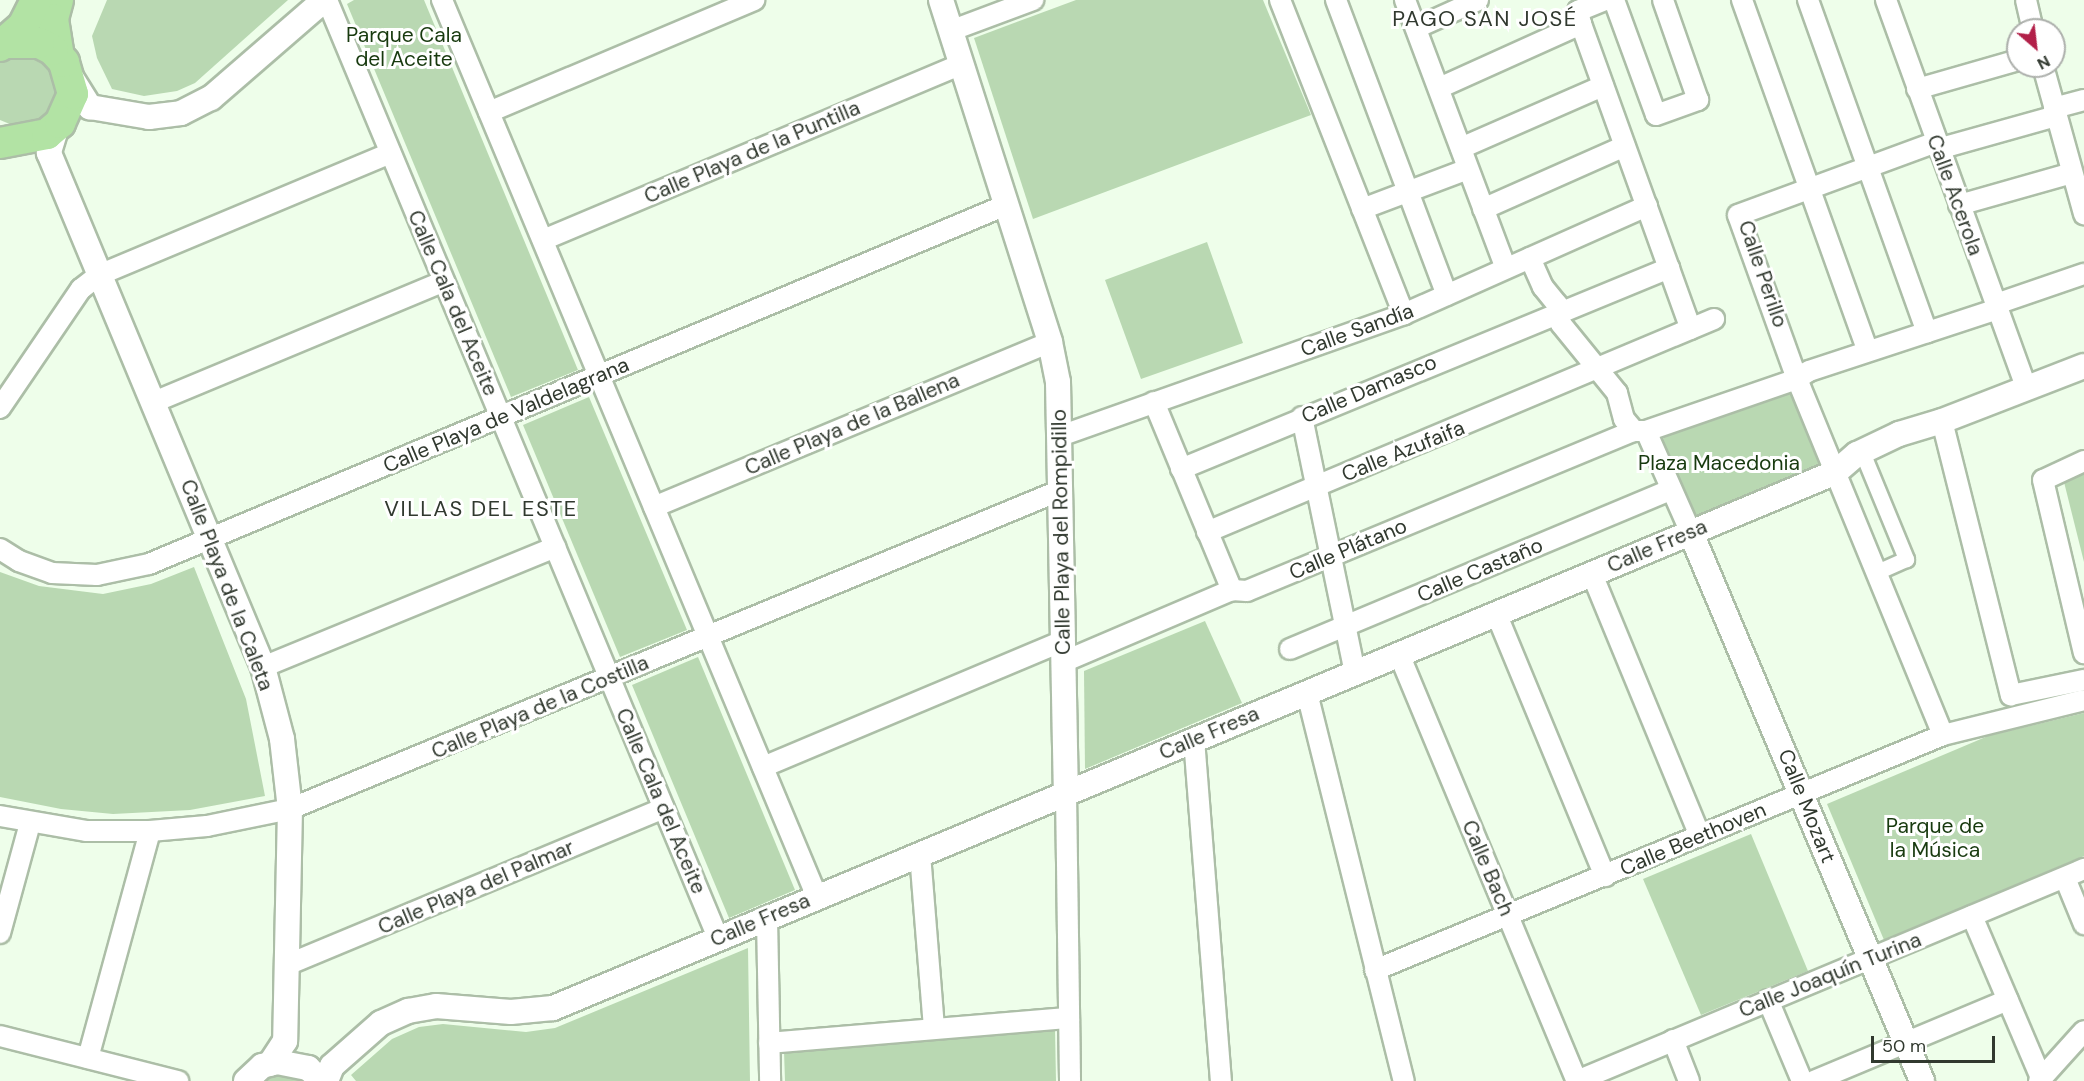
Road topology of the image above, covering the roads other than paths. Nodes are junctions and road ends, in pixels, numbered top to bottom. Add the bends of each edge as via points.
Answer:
1 (36, 0) edge
2 (58, 0) edge
3 (325, 0) edge
4 (442, 0) edge
5 (754, 0) edge
6 (941, 0) edge
7 (1033, 0) edge
8 (1336, 0) edge
9 (1405, 0) edge
10 (1478, 0) edge
11 (1605, 0) edge
12 (1614, 0) edge
13 (1663, 0) edge
14 (1742, 0) edge
15 (1808, 0) edge
16 (1886, 0) edge
17 (2026, 0) edge
18 (1284, 1) edge
19 (1579, 18) junction
20 (2030, 18) edge
21 (1416, 28) junction
22 (950, 31) junction
23 (3, 44) edge
24 (2006, 63) edge
25 (961, 64) junction
26 (65, 67) junction
27 (2046, 78) edge
28 (1603, 86) junction
29 (1438, 88) junction
30 (1917, 89) junction
31 (2084, 100) edge
32 (90, 107) junction
33 (489, 112) junction
34 (2055, 112) junction
35 (29, 137) edge
36 (1625, 146) junction
37 (1937, 146) junction
38 (1461, 148) junction
39 (390, 153) junction
40 (1867, 168) junction
41 (1468, 169) junction
42 (2072, 173) junction
43 (1809, 188) junction
44 (1408, 192) junction
45 (1006, 205) junction
46 (1959, 205) junction
47 (1647, 206) junction
48 (1362, 209) junction
49 (1483, 209) junction
50 (2084, 214) edge
51 (543, 240) junction
52 (1530, 258) junction
53 (1506, 268) junction
54 (1669, 268) junction
55 (2084, 274) edge
56 (99, 275) junction
57 (444, 281) junction
58 (1447, 295) junction
59 (1997, 306) junction
60 (1404, 314) junction
61 (1559, 314) junction
62 (1714, 319) dead end
63 (1691, 328) junction
64 (1927, 332) junction
65 (1050, 342) junction
66 (1868, 351) junction
67 (2084, 366) edge
68 (1598, 368) junction
69 (599, 377) junction
70 (1797, 379) junction
71 (7, 383) edge
72 (2027, 389) junction
73 (154, 402) junction
74 (1154, 402) junction
75 (0, 408) edge
76 (501, 417) junction
77 (1302, 417) junction
78 (1942, 421) junction
79 (1640, 431) junction
80 (1060, 436) junction
81 (1862, 452) junction
82 (2084, 461) edge
83 (1181, 469) junction
84 (1836, 472) junction
85 (1317, 487) junction
86 (1060, 490) junction
87 (1671, 490) junction
88 (654, 507) junction
89 (1207, 532) junction
90 (1691, 532) junction
91 (210, 538) junction
92 (555, 548) junction
93 (0, 549) edge
94 (1331, 556) junction
95 (1876, 572) junction
96 (1592, 574) junction
97 (2075, 579) edge
98 (1232, 590) junction
99 (1496, 613) junction
100 (1345, 626) junction
101 (708, 637) junction
102 (1290, 649) dead end
103 (1063, 651) junction
104 (2084, 653) edge
105 (1399, 654) junction
106 (263, 667) junction
107 (1354, 672) junction
108 (610, 678) junction
109 (2084, 680) edge
110 (1307, 693) junction
111 (2084, 700) edge
112 (1943, 735) junction
113 (1194, 739) junction
114 (762, 767) junction
115 (1066, 792) junction
116 (1802, 794) junction
117 (290, 808) junction
118 (664, 808) junction
119 (0, 816) edge
120 (30, 823) junction
121 (150, 831) junction
122 (1700, 836) junction
123 (920, 854) junction
124 (2084, 870) edge
125 (1605, 876) junction
126 (2065, 878) junction
127 (817, 897) junction
128 (1508, 915) junction
129 (1972, 916) junction
130 (767, 918) junction
131 (2084, 924) edge
132 (0, 933) edge
133 (718, 938) junction
134 (1870, 958) junction
135 (287, 965) junction
136 (1375, 970) junction
137 (1768, 1000) junction
138 (2008, 1000) junction
139 (1069, 1018) junction
140 (933, 1028) junction
141 (2084, 1031) edge
142 (0, 1036) edge
143 (1673, 1040) junction
144 (285, 1041) junction
145 (769, 1043) junction
146 (1906, 1043) junction
147 (88, 1058) junction
148 (318, 1072) edge
149 (249, 1075) edge
150 (2040, 1080) edge
151 (178, 1081) edge
152 (770, 1081) edge
153 (1070, 1081) edge
154 (1221, 1081) edge
155 (1404, 1081) edge
156 (1577, 1081) edge
157 (1689, 1081) edge
158 (1802, 1081) edge
159 (1814, 1081) edge
160 (1922, 1081) edge

1 - 23 main road via 23,26
2 - 26 main road via 53,18
3 - 32 street via 225,88 197,107 149,117
3 - 39 street, Calle Cala del Aceite
4 - 33 street
5 - 33 street
6 - 22 street, Calle Playa del Rompidillo
7 - 22 street
8 - 44 street
9 - 21 street
10 - 21 street
11 - 19 street
12 - 13 street via 1656,115 1698,100
14 - 43 street
15 - 40 street
16 - 30 street, Calle Acerola
17 - 20 street
18 - 48 street
19 - 28 street
19 - 29 street
21 - 29 street
22 - 25 street, Calle Playa del Rompidillo
23 - 26 main road via 39,43
24 - 30 street
25 - 45 street, Calle Playa del Rompidillo
25 - 51 street, Calle Playa de la Puntilla
26 - 32 street
26 - 35 main road via 73,94
27 - 34 street
28 - 36 street
28 - 38 street
29 - 38 street
30 - 37 street, Calle Acerola
31 - 34 street, Calle Perillo
32 - 35 street
33 - 51 street
34 - 37 street, Calle Perillo
34 - 42 street
35 - 56 street, Calle Playa de la Caleta
36 - 47 street
36 - 49 street
37 - 40 street, Calle Perillo
37 - 46 street, Calle Acerola
38 - 41 street
39 - 56 street
39 - 57 street, Calle Cala del Aceite
40 - 43 street, Calle Perillo
40 - 64 street
41 - 44 street
41 - 49 street
42 - 46 street
42 - 50 street
43 - 66 street
43 - 70 street, Calle Perillo via 1738,215
44 - 48 street
44 - 58 street
45 - 65 street, Calle Playa del Rompidillo
45 - 69 street, Calle Playa de Valdelagrana
46 - 59 street, Calle Acerola
47 - 52 street, Calle Sandía
47 - 54 street
48 - 60 street
49 - 53 street
51 - 69 street
52 - 53 street, Calle Sandía
52 - 61 street
53 - 58 street, Calle Sandía
54 - 61 street, Calle Damasco
54 - 63 street
55 - 59 street
56 - 71 street via 81,289
56 - 73 street, Calle Playa de la Caleta
57 - 73 street
57 - 76 street, Calle Cala del Aceite
58 - 60 street, Calle Sandía
59 - 64 street
59 - 72 street, Calle Acerola
60 - 74 street, Calle Sandía
61 - 68 street via 1574,344
61 - 77 street, Calle Damasco
62 - 63 street, Calle Azufaifa
63 - 68 street, Calle Azufaifa
64 - 66 street
65 - 80 street, Calle Playa del Rompidillo via 1058,382
65 - 88 street, Calle Playa de la Ballena
66 - 70 street via 1809,371
67 - 72 street, Calle Fresa
68 - 79 street via 1617,393 1624,419
68 - 85 street, Calle Azufaifa
69 - 76 street, Calle Playa de Valdelagrana
69 - 88 street
70 - 79 street
70 - 84 street
71 - 75 street
72 - 78 street, Calle Fresa
73 - 91 street, Calle Playa de la Caleta
74 - 80 street, Calle Sandía
74 - 83 street
76 - 91 street, Calle Playa de Valdelagrana
76 - 92 street, Calle Cala del Aceite
77 - 83 street, Calle Damasco
77 - 85 street
78 - 81 street, Calle Fresa via 1899,434
78 - 109 street via 2011,695
79 - 87 street
79 - 94 street, Calle Plátano
80 - 86 street, Calle Playa del Rompidillo
81 - 84 street, Calle Fresa
81 - 95 street via 1906,559
82 - 97 street via 2043,480
83 - 89 street
84 - 90 street, Calle Fresa
84 - 95 street
85 - 89 street, Calle Azufaifa
85 - 94 street
86 - 101 street, Calle Playa de la Costilla
86 - 103 street, Calle Playa del Rompidillo
87 - 90 street
87 - 100 street, Calle Castaño
88 - 101 street
89 - 98 street
90 - 96 street, Calle Fresa
90 - 116 street, Calle Mozart
91 - 93 street, Calle Playa de Valdelagrana via 149,564 97,575 52,573
91 - 106 street, Calle Playa de la Caleta
92 - 106 street
92 - 108 street, Calle Cala del Aceite
94 - 98 street, Calle Plátano via 1247,591
94 - 100 street
95 - 112 street
96 - 99 street, Calle Fresa
96 - 122 street
97 - 104 street
98 - 103 street, Calle Plátano
99 - 105 street, Calle Fresa
99 - 125 street
100 - 102 street, Calle Castaño
100 - 107 street
101 - 108 street, Calle Playa de la Costilla
101 - 114 street
103 - 114 street, Calle Plátano
103 - 115 street, Calle Playa del Rompidillo
105 - 107 street, Calle Fresa
105 - 128 street, Calle Bach
106 - 117 street, Calle Playa de la Caleta via 282,739
107 - 110 street, Calle Fresa
108 - 117 street, Calle Playa de la Costilla
108 - 118 street, Calle Cala del Aceite
110 - 113 street, Calle Fresa
110 - 136 street
111 - 112 street, Calle Beethoven
112 - 116 street, Calle Beethoven
113 - 115 street, Calle Fresa
113 - 154 street
114 - 127 street
115 - 123 street, Calle Fresa
115 - 139 street, Calle Playa del Rompidillo
116 - 122 street, Calle Beethoven
116 - 134 street, Calle Mozart
117 - 121 street, Calle Playa de la Costilla via 207,826
117 - 135 street, Calle Playa de la Caleta
118 - 133 street, Calle Cala del Aceite
118 - 135 street, Calle Playa del Palmar
119 - 120 street, Calle Playa de la Costilla
120 - 121 street, Calle Playa de la Costilla via 86,831
120 - 132 street
121 - 147 street
122 - 125 street, Calle Beethoven
123 - 127 street, Calle Fresa
123 - 140 street
124 - 126 street, Calle Joaquín Turina
125 - 128 street, Calle Beethoven
126 - 129 street, Calle Joaquín Turina
126 - 131 street
127 - 130 street, Calle Fresa
128 - 136 street, Calle Beethoven
128 - 156 street, Calle Bach
129 - 134 street, Calle Joaquín Turina
129 - 138 street
130 - 133 street, Calle Fresa
130 - 145 street
133 - 148 street, Calle Fresa via 553,1008 511,1012 436,1006 408,1011 381,1023
134 - 137 street, Calle Joaquín Turina
134 - 146 street, Calle Mozart
135 - 144 street, Calle Playa de la Caleta
136 - 155 street
137 - 143 street, Calle Joaquín Turina
137 - 158 street
138 - 146 street
138 - 150 street
139 - 140 street
139 - 153 street, Calle Playa del Rompidillo
140 - 145 street
141 - 150 street
142 - 147 street
143 - 156 street, Calle Joaquín Turina
143 - 157 street
144 - 148 street
144 - 149 street
145 - 152 street
146 - 159 street
146 - 160 street, Calle Mozart
147 - 151 street
148 - 149 street

